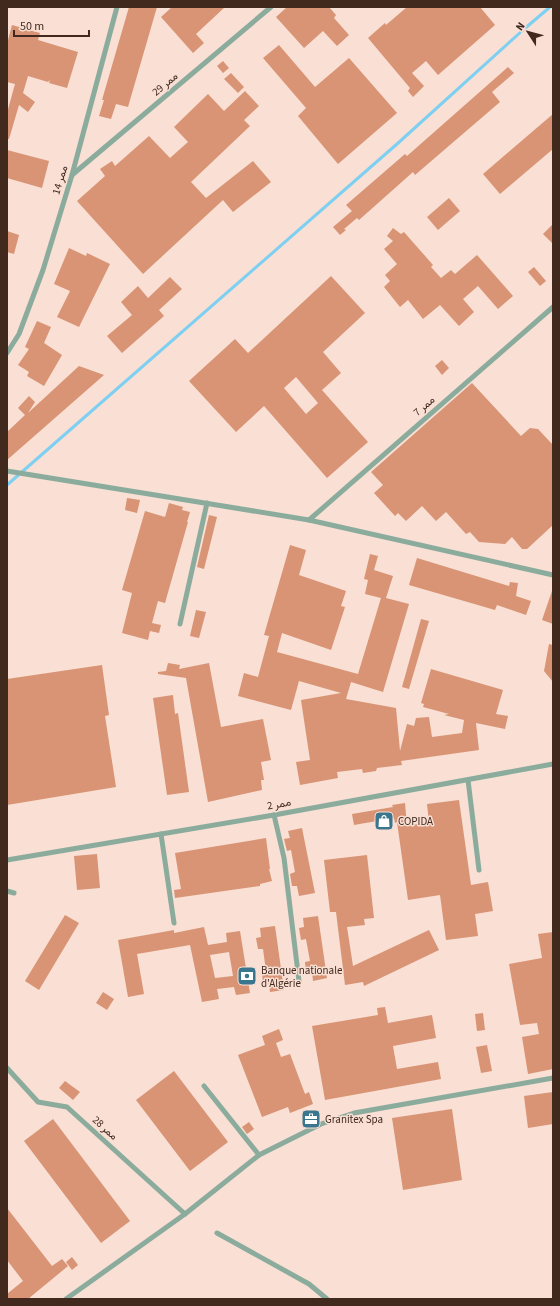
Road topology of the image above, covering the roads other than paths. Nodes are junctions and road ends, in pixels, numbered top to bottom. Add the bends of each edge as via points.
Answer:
1 (116, 7) edge
2 (271, 7) edge
3 (72, 175) junction
4 (553, 307) edge
5 (7, 353) edge
6 (7, 471) edge
7 (207, 503) junction
8 (309, 520) junction
9 (553, 574) edge
10 (180, 624) dead end
11 (553, 764) edge
12 (468, 780) junction
13 (274, 815) junction
14 (161, 834) junction
15 (7, 860) edge
16 (479, 870) dead end
17 (7, 891) edge
18 (14, 893) dead end
19 (174, 923) dead end
20 (299, 980) dead end
21 (7, 1068) edge
22 (553, 1078) edge
23 (204, 1086) dead end
24 (259, 1155) junction
25 (185, 1214) junction
26 (216, 1233) dead end
27 (66, 1299) edge
28 (327, 1299) edge

1 - 3 lane, ممر 14
2 - 3 lane, ممر 29
3 - 5 lane, ممر 14 via 43,270 19,334
4 - 8 lane, ممر 7
6 - 7 lane
7 - 8 lane
7 - 10 lane
8 - 9 lane
11 - 12 lane, ممر 2
12 - 13 lane, ممر 2
12 - 16 lane
13 - 14 lane, ممر 2
13 - 20 lane via 284,858
14 - 15 lane, ممر 2
14 - 19 lane
17 - 18 lane
21 - 25 lane, ممر 28 via 38,1102 67,1108
22 - 24 lane via 354,1113 321,1124
23 - 24 lane
24 - 25 lane
25 - 27 lane
26 - 28 lane via 309,1284

